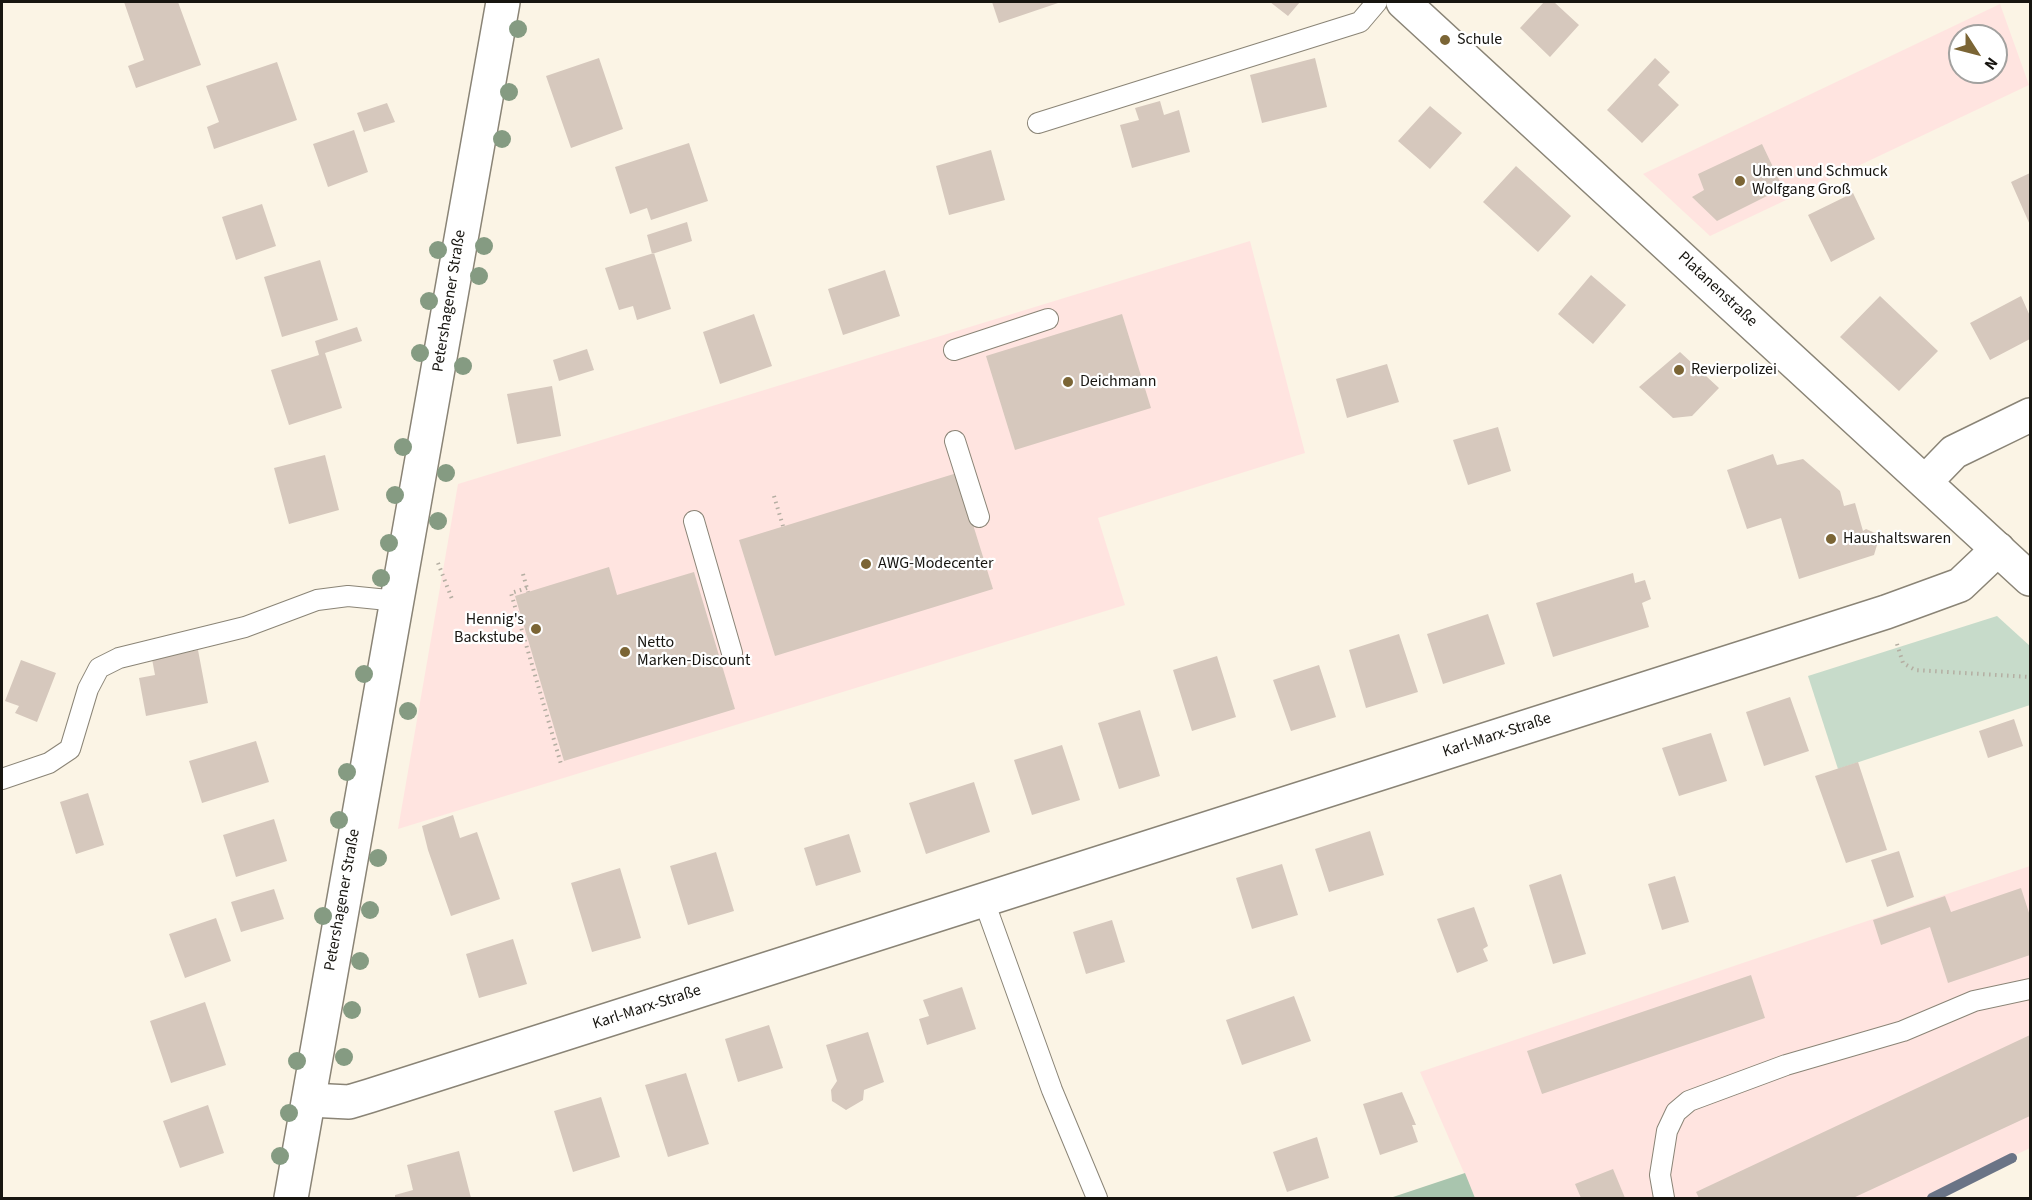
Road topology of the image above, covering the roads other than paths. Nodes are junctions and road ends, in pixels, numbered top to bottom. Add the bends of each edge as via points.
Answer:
1 (503, 2) edge
2 (1377, 2) edge
3 (1403, 2) edge
4 (1038, 123) dead end
5 (1048, 319) dead end
6 (954, 350) dead end
7 (2031, 415) edge
8 (955, 441) dead end
9 (1925, 482) junction
10 (979, 517) dead end
11 (694, 521) dead end
12 (1998, 549) junction
13 (2031, 579) edge
14 (398, 601) junction
15 (732, 653) dead end
16 (2, 779) edge
17 (984, 901) junction
18 (2031, 989) edge
19 (309, 1100) junction
20 (291, 1198) edge
21 (1097, 1198) edge
22 (1664, 1198) edge

1 - 14 street, Petershagener Straße
2 - 4 lane via 1359,22
3 - 9 street, Platanenstraße
5 - 6 lane
7 - 9 street via 1954,452
8 - 10 lane
9 - 12 street, Platanenstraße
11 - 15 lane
12 - 13 street, Platanenstraße
12 - 17 street, Karl-Marx-Straße via 1960,585 1886,612
14 - 16 lane via 348,596 317,600 245,627 119,658 99,668 88,688 70,749 49,763
14 - 19 street, Petershagener Straße
17 - 19 street, Karl-Marx-Straße via 349,1102
17 - 21 lane via 1052,1090
18 - 22 lane via 1974,1001 1903,1031 1786,1065 1689,1101 1676,1113 1667,1131 1660,1175
19 - 20 street, Petershagener Straße

